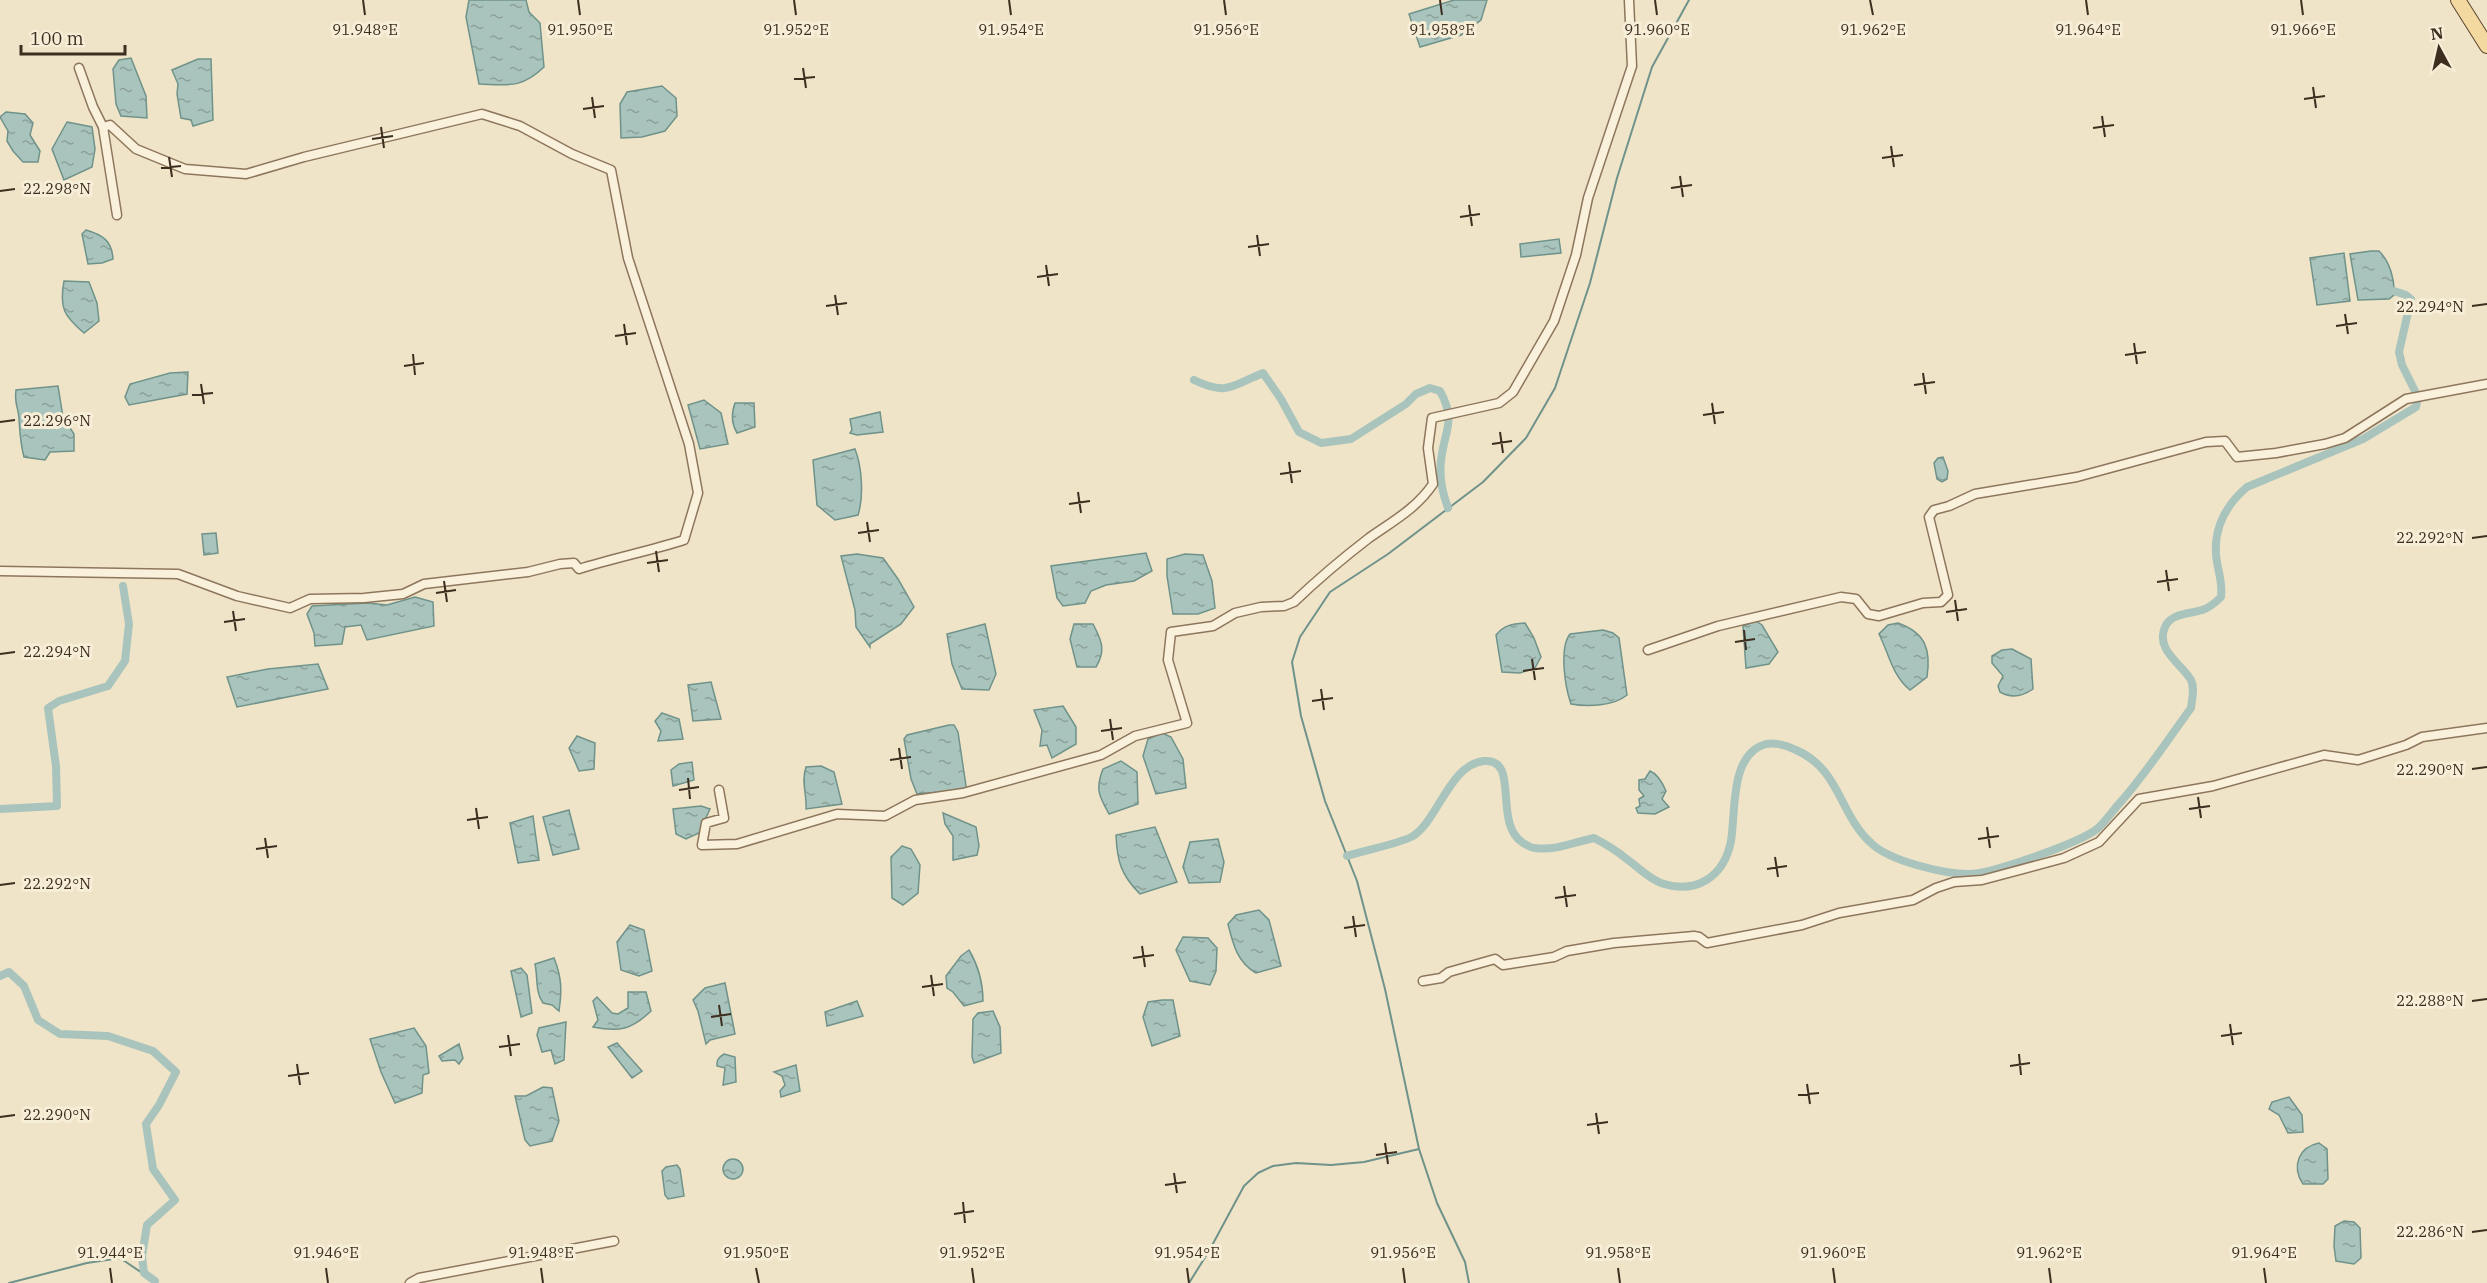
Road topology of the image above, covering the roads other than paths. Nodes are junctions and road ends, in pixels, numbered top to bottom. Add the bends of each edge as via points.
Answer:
1 (1629, 0) edge
2 (2458, 0) edge
3 (2487, 46) edge
4 (79, 68) dead end
5 (103, 127) junction
6 (117, 215) dead end
7 (2487, 384) edge
8 (0, 571) edge
9 (1648, 650) dead end
10 (2487, 728) edge
11 (719, 790) dead end
12 (1423, 981) dead end
13 (614, 1241) dead end
14 (410, 1283) edge

1 - 11 street via 1630,74 1588,198 1576,255 1554,321 1513,392 1499,403 1432,418 1428,448 1433,484 1426,495 1403,517 1347,555 1294,602 1235,613 1213,626 1171,632 1168,660 1186,723 1135,736 1089,759 963,794 915,800 885,816 837,814 737,844 702,845 706,823 724,818
2 - 3 main road
4 - 5 street
5 - 6 street
5 - 8 street via 110,125 136,148 185,169 246,174 483,114 520,126 611,170 628,258 689,444 698,493 684,540 651,550 579,569 574,563 560,564 528,573 424,584 403,594 310,599 290,608 237,596 178,574
7 - 9 street via 2406,399 2345,438 2325,444 2237,457 2225,441 2206,442 2077,477 1975,494 1934,510 1929,517 1948,595 1941,602 1879,616 1868,614 1856,600 1841,597 1718,626
10 - 12 street via 2422,737 2358,760 2324,755 2213,786 2139,799 2099,842 2064,858 1982,880 1954,882 1912,900 1725,941 1707,943 1694,936 1614,943 1503,965 1495,958
13 - 14 street via 419,1278

